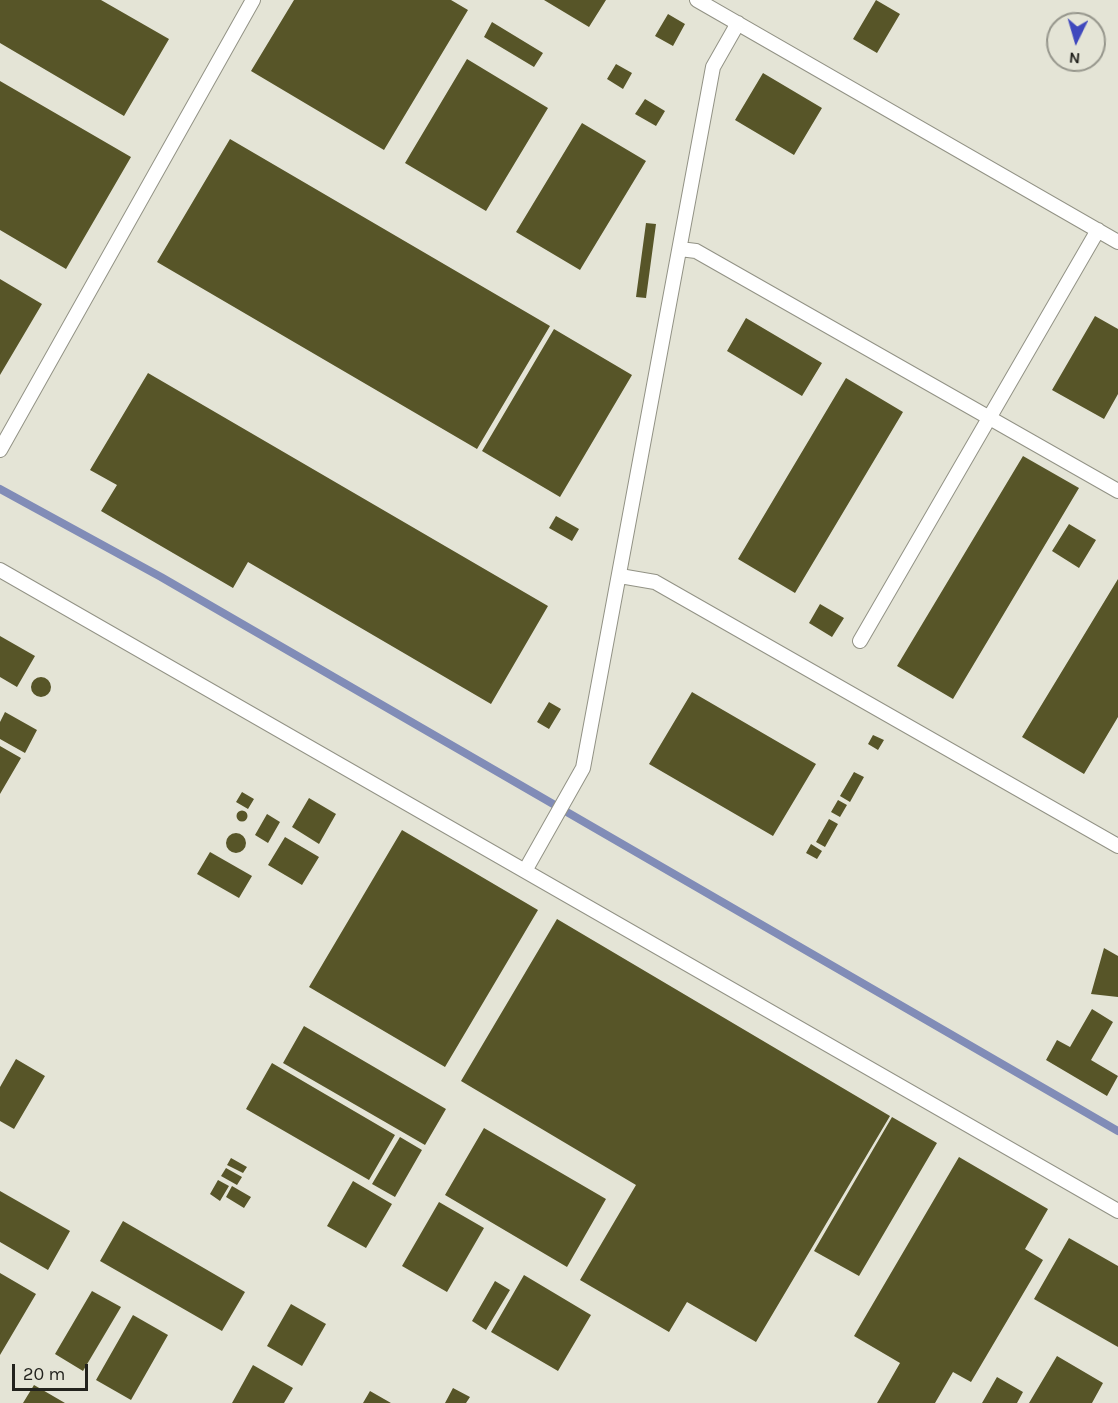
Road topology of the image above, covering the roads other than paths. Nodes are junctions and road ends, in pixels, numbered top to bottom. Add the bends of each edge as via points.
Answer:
1 (253, 0) edge
2 (697, 0) edge
3 (738, 23) junction
4 (1098, 230) junction
5 (1118, 242) edge
6 (680, 249) junction
7 (990, 419) junction
8 (0, 450) edge
9 (1118, 491) edge
10 (0, 570) edge
11 (620, 576) junction
12 (860, 641) dead end
13 (1118, 846) edge
14 (526, 869) junction
15 (1118, 1210) edge

1 - 8 lane
2 - 3 lane
3 - 4 lane
3 - 6 lane via 713,67
4 - 5 lane
4 - 7 lane
6 - 7 lane via 696,251
6 - 11 lane
7 - 9 lane
7 - 12 lane
10 - 14 lane
11 - 13 lane via 655,582
11 - 14 lane via 583,768
14 - 15 lane

